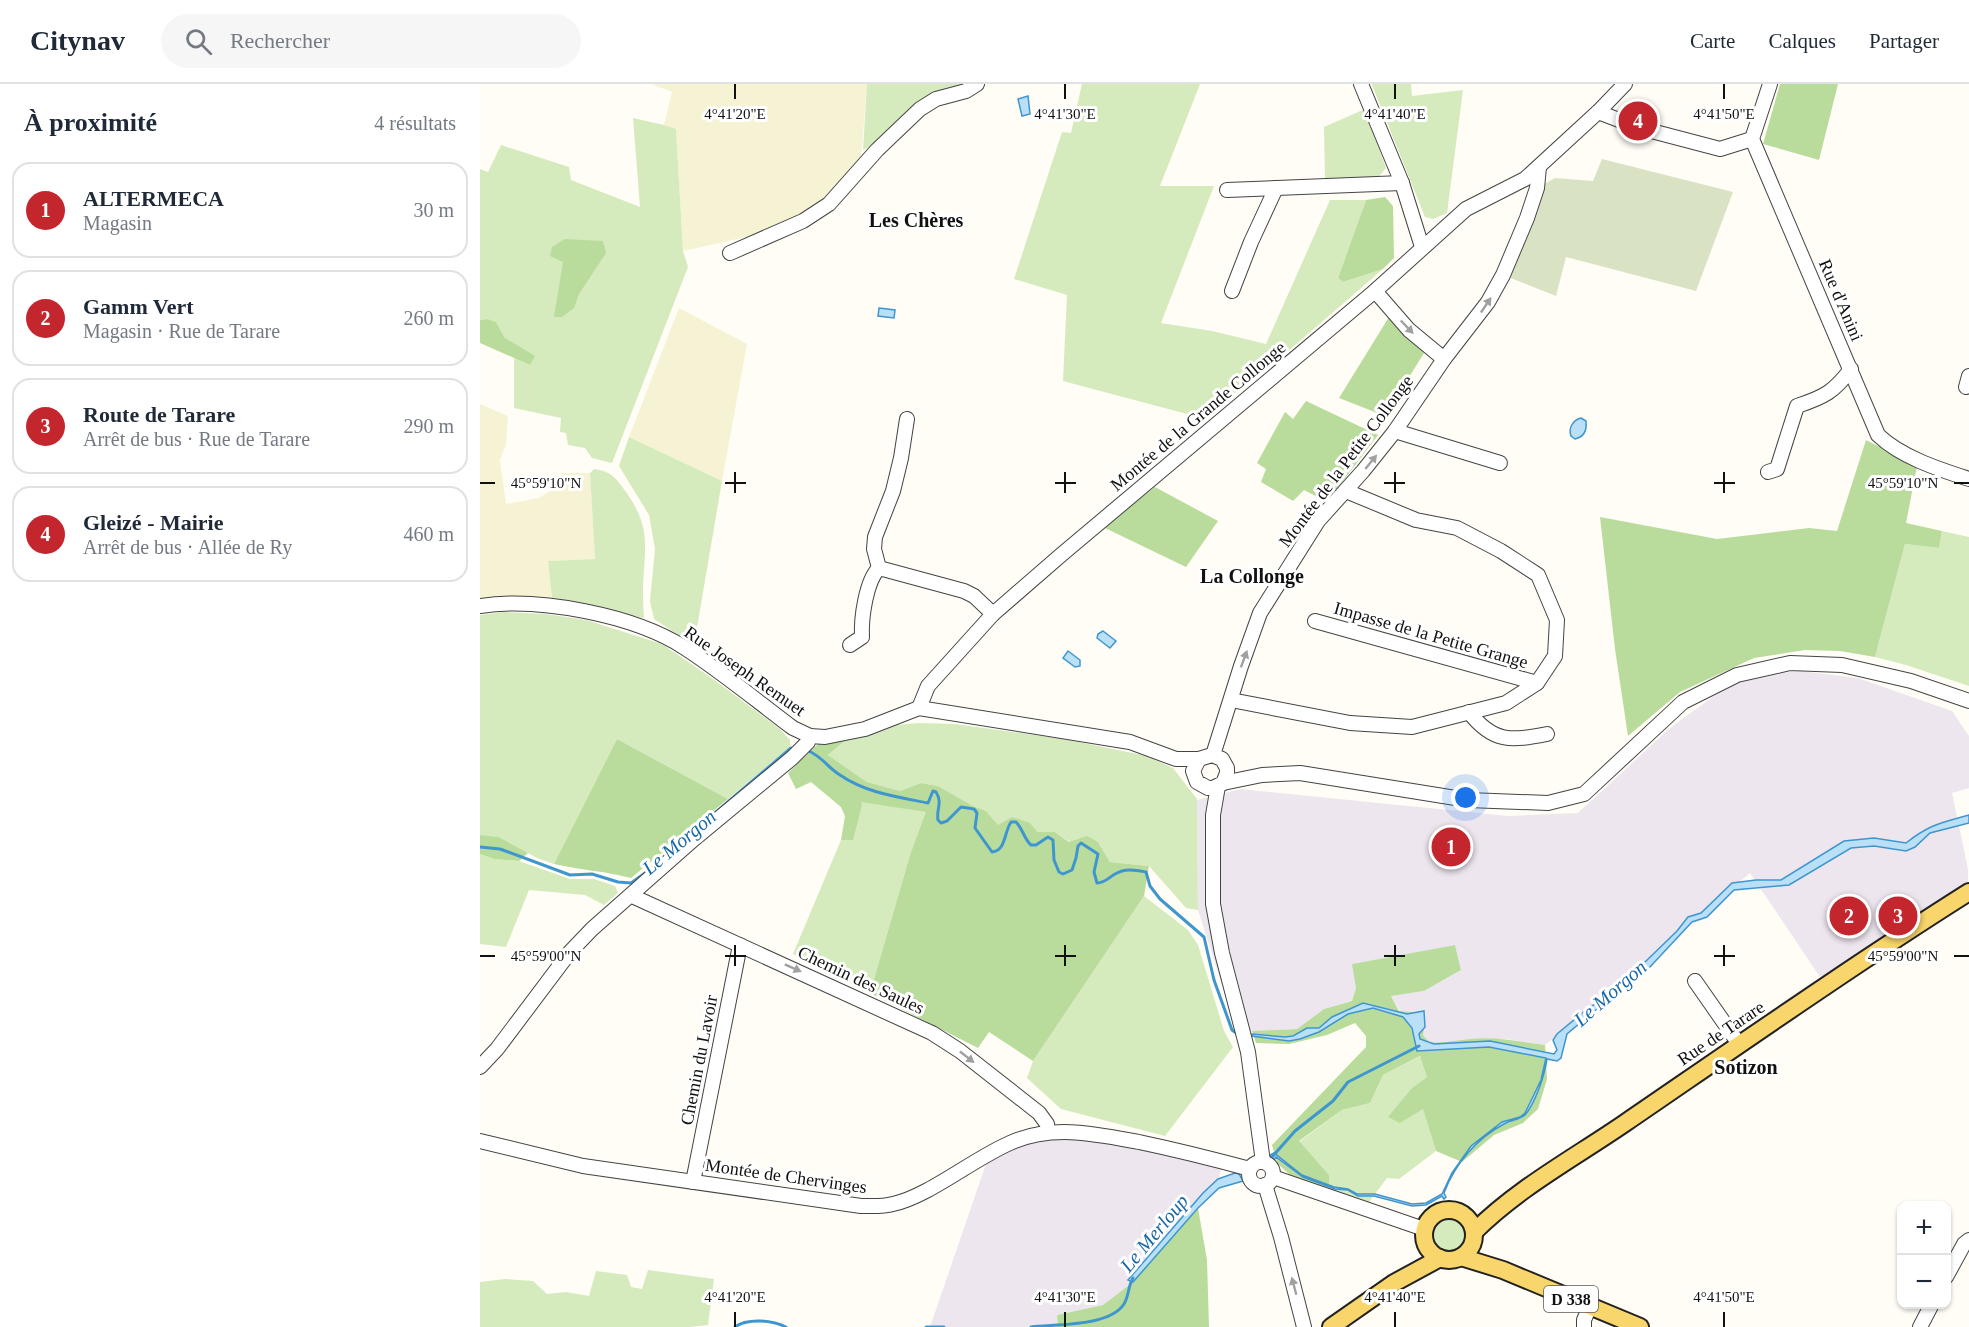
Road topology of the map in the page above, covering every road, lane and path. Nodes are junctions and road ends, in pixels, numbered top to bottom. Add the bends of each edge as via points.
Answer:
1 (977, 84) edge
2 (1361, 84) edge
3 (1625, 84) edge
4 (1770, 84) edge
5 (1598, 112) junction
6 (1752, 139) junction
7 (1539, 166) junction
8 (1402, 183) junction
9 (1276, 188) junction
10 (1227, 190) dead end
11 (1422, 247) junction
12 (730, 253) dead end
13 (1232, 291) dead end
14 (1374, 291) junction
15 (1444, 359) junction
16 (1851, 369) junction
17 (907, 419) dead end
18 (1395, 431) junction
19 (1500, 463) dead end
20 (1768, 472) dead end
21 (1969, 479) edge
22 (1346, 491) junction
23 (879, 568) junction
24 (480, 606) edge
25 (993, 614) junction
26 (1315, 621) dead end
27 (850, 645) dead end
28 (1537, 683) junction
29 (1231, 700) junction
30 (1969, 701) edge
31 (919, 708) junction
32 (1469, 712) junction
33 (1547, 734) dead end
34 (810, 736) junction
35 (1213, 755) junction
36 (1176, 759) junction
37 (1199, 759) junction
38 (1225, 763) junction
39 (1263, 776) junction
40 (1195, 778) junction
41 (1221, 785) junction
42 (1213, 816) junction
43 (1969, 892) edge
44 (632, 896) junction
45 (740, 945) junction
46 (1695, 981) dead end
47 (1739, 1044) junction
48 (480, 1067) edge
49 (1048, 1132) junction
50 (480, 1142) edge
51 (1263, 1162) junction
52 (1250, 1169) junction
53 (1269, 1181) junction
54 (693, 1182) junction
55 (1424, 1229) junction
56 (1472, 1229) junction
57 (1969, 1240) edge
58 (1434, 1253) junction
59 (1461, 1257) junction
60 (1951, 1269) edge
61 (1503, 1270) junction
62 (1590, 1306) junction
63 (1930, 1309) edge
64 (1304, 1327) edge
65 (1331, 1327) edge
66 (1584, 1327) edge
67 (1640, 1327) edge
68 (1920, 1327) edge

1 - 12 street via 966,91 945,95 920,110 877,150 829,204 803,221
2 - 8 street
3 - 5 street, Montée de la Grande Collonge
4 - 6 street
5 - 6 street via 1640,128 1720,149
5 - 7 street, Montée de la Grande Collonge
6 - 16 street, Rue d'Anini
7 - 11 street, Montée de la Grande Collonge via 1525,179 1466,209
15 -> 7 street, Montée de la Petite Collonge via 1500,281 1537,188
8 - 9 street
8 - 11 street
9 - 10 street
9 - 13 street
11 - 14 street, Montée de la Grande Collonge
14 -> 15 street via 1409,330
14 - 25 street, Montée de la Grande Collonge
15 - 18 street, Montée de la Petite Collonge
16 - 20 street via 1838,387 1797,406 1777,469
16 - 21 street, Rue d'Anini via 1878,435 1890,446
17 - 23 street via 902,458 875,537
18 - 19 street
22 -> 18 street, Montée de la Petite Collonge
22 - 28 street via 1416,520 1457,528 1538,575 1557,620 1555,656
29 -> 22 street, Montée de la Petite Collonge via 1260,613 1318,521
23 - 25 street via 964,591
23 - 27 street via 873,575 862,637
24 - 34 street, Rue Joseph Remuet via 533,604 583,610 649,630 683,647 792,728
25 - 31 street, Montée de la Grande Collonge via 928,686
26 - 28 street, Impasse de la Petite Grange
28 - 32 street via 1506,703
29 - 32 street via 1350,723 1413,727
29 - 35 street, Montée de la Petite Collonge
30 - 39 street via 1911,681 1842,665 1791,663 1737,675 1683,702 1584,794 1548,803 1468,800 1300,773
31 - 34 street, Rue Joseph Remuet via 865,729
31 - 36 street via 1130,742
32 - 33 street via 1480,726 1499,738 1516,740
34 - 44 street via 792,758
35 - 37 street
35 - 38 street
36 - 37 street
36 - 40 street
37 - 40 street via 1194,767
38 - 39 street
38 - 41 street via 1227,773
39 - 41 street
40 - 41 street via 1208,788
40 - 42 street
41 - 42 street
42 - 51 street via 1212,904 1248,1052
43 - 47 main road, Rue de Tarare
44 - 45 street, Chemin des Saules
44 - 48 street via 570,952
45 -> 49 street, Chemin des Saules via 932,1033 1039,1113
45 - 54 street, Chemin du Lavoir
46 - 47 street
47 - 56 main road, Rue de Tarare
49 - 52 street, Montée de Chervinges via 1102,1135
49 - 54 street, Montée de Chervinges via 1011,1142 926,1191 893,1204 861,1206
50 - 54 street, Montée de Chervinges via 583,1166
51 - 52 street
51 - 53 street via 1271,1166
52 - 53 street via 1253,1182 1260,1186
53 - 55 street
64 -> 53 street
55 - 56 main road via 1439,1211 1454,1210
55 - 58 main road via 1424,1239
56 - 59 main road via 1471,1246
56 - 61 main road, D 338
57 - 60 street
58 - 59 main road via 1454,1259
58 - 65 main road
59 - 61 main road, D 338
61 - 62 main road, D 338
62 - 66 street
62 - 67 main road, D 338
63 - 68 street

